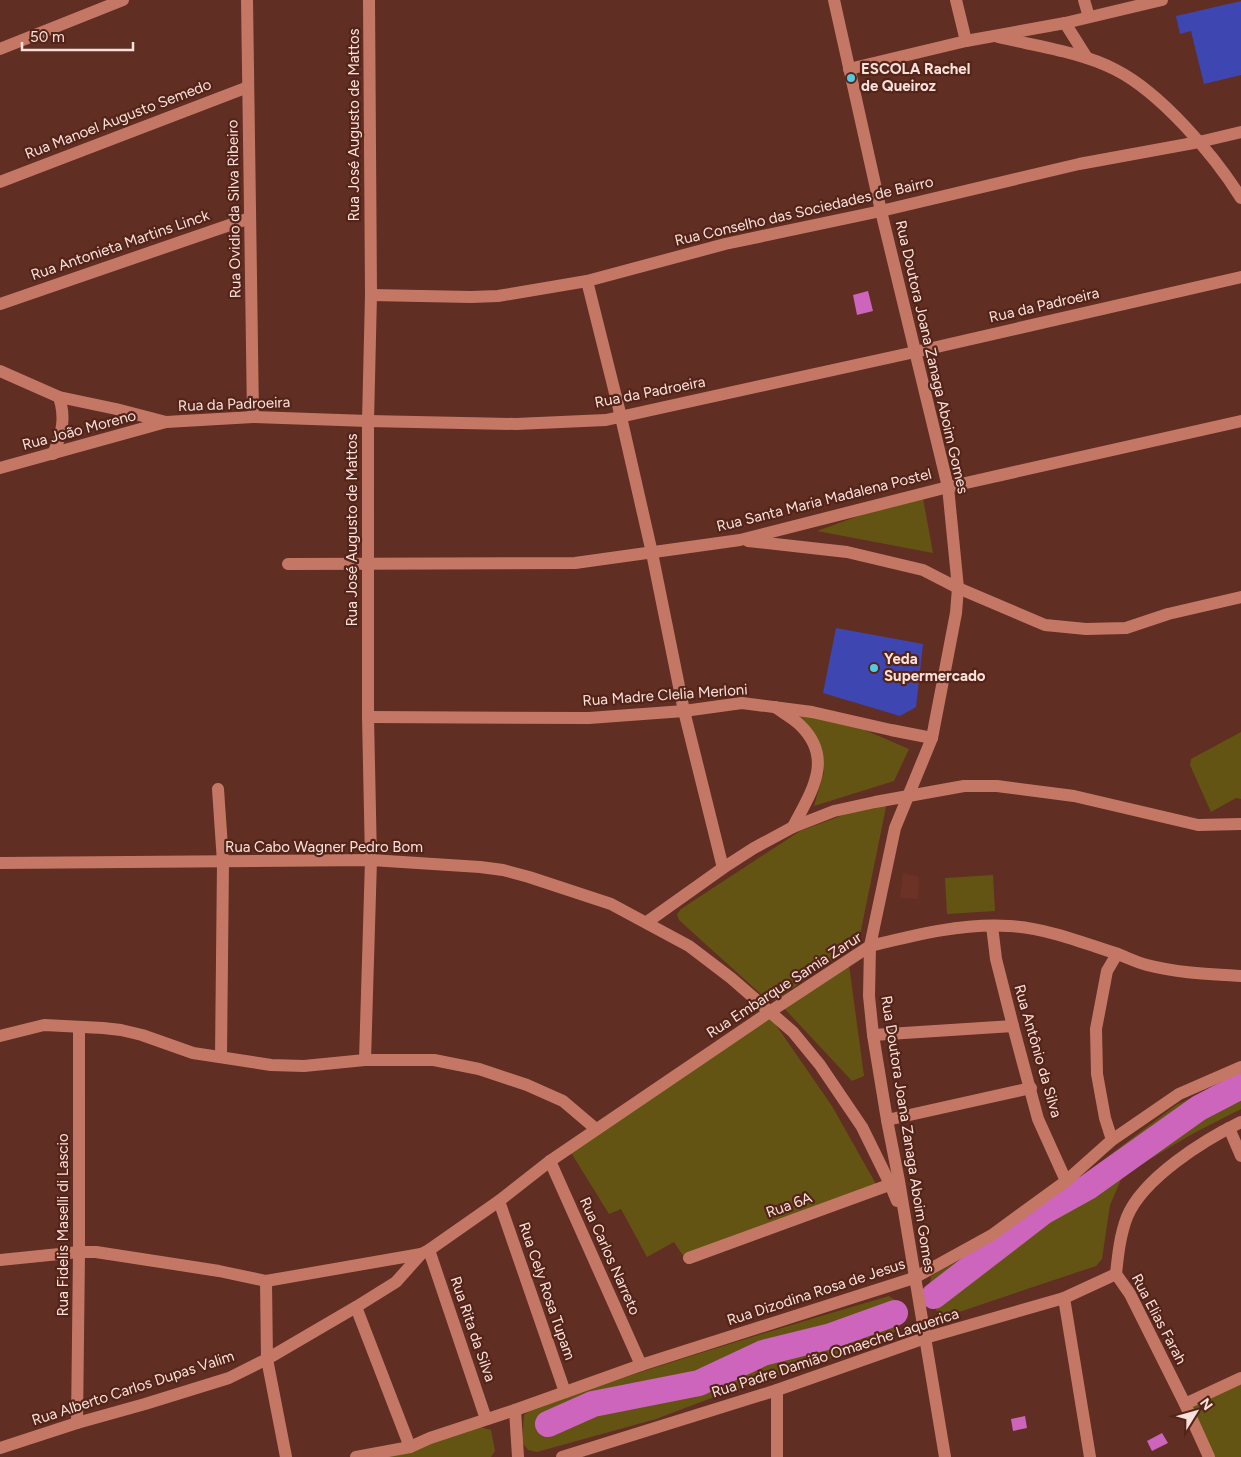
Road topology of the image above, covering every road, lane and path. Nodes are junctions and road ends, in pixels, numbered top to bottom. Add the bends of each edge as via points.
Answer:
1 (123, 0) edge
2 (247, 0) edge
3 (369, 0) edge
4 (834, 0) edge
5 (956, 0) edge
6 (1084, 0) edge
7 (1162, 0) edge
8 (1089, 17) junction
9 (1064, 23) junction
10 (994, 36) junction
11 (966, 41) junction
12 (0, 49) edge
13 (1087, 58) junction
14 (849, 70) junction
15 (248, 87) junction
16 (1241, 132) edge
17 (1199, 142) junction
18 (0, 182) edge
19 (1241, 198) edge
20 (881, 211) junction
21 (250, 218) junction
22 (1241, 277) edge
23 (587, 281) junction
24 (371, 295) junction
25 (0, 304) edge
26 (915, 352) junction
27 (0, 371) edge
28 (59, 397) junction
29 (253, 416) junction
30 (621, 417) junction
31 (1241, 421) edge
32 (166, 422) junction
33 (368, 422) junction
34 (53, 454) junction
35 (0, 468) edge
36 (948, 487) junction
37 (740, 540) junction
38 (652, 553) junction
39 (288, 564) dead end
40 (368, 564) junction
41 (958, 588) junction
42 (1241, 596) edge
43 (773, 706) junction
44 (684, 712) junction
45 (368, 716) junction
46 (932, 738) junction
47 (218, 788) dead end
48 (907, 797) junction
49 (1241, 824) edge
50 (793, 827) junction
51 (371, 860) junction
52 (224, 862) junction
53 (0, 863) edge
54 (723, 868) junction
55 (647, 922) junction
56 (992, 926) junction
57 (870, 946) junction
58 (1117, 954) junction
59 (1241, 976) edge
60 (770, 1011) junction
61 (1013, 1026) junction
62 (79, 1028) junction
63 (873, 1035) junction
64 (0, 1036) edge
65 (221, 1058) junction
66 (365, 1060) junction
67 (1241, 1067) edge
68 (1031, 1088) junction
69 (887, 1120) junction
70 (1235, 1125) edge
71 (596, 1129) junction
72 (1112, 1140) junction
73 (1241, 1156) edge
74 (550, 1161) junction
75 (1066, 1181) junction
76 (895, 1183) junction
77 (499, 1201) junction
78 (80, 1252) junction
79 (425, 1252) junction
80 (689, 1258) dead end
81 (0, 1260) edge
82 (1116, 1274) junction
83 (914, 1278) junction
84 (266, 1281) junction
85 (1064, 1298) junction
86 (356, 1308) junction
87 (925, 1338) junction
88 (267, 1359) junction
89 (641, 1365) junction
90 (1241, 1378) edge
91 (777, 1390) junction
92 (565, 1392) junction
93 (1185, 1404) junction
94 (515, 1410) junction
95 (486, 1420) junction
96 (77, 1423) junction
97 (410, 1447) junction
98 (0, 1448) edge
99 (286, 1457) edge
100 (356, 1457) edge
101 (518, 1457) edge
102 (562, 1457) edge
103 (777, 1457) edge
104 (945, 1457) edge
105 (1090, 1457) edge
106 (1209, 1457) edge

1 - 12 street
2 - 15 street, Rua Ovidio da Silva Ribeiro
3 - 24 street, Rua José Augusto de Mattos
4 - 14 street, Rua Doutora Joana Zanaga Aboim Gomes
5 - 11 street
6 - 8 street
7 - 8 street
8 - 9 street
9 - 10 street
9 - 13 street
10 - 11 street
10 - 13 street
11 - 14 street
13 - 17 street via 1139,84
14 - 20 street, Rua Doutora Joana Zanaga Aboim Gomes
15 - 18 street, Rua Manoel Augusto Semedo
15 - 21 street, Rua Ovidio da Silva Ribeiro
16 - 17 street, Rua Conselho das Sociedades de Bairro
17 - 19 street via 1224,171
17 - 20 street, Rua Conselho das Sociedades de Bairro via 1079,164
20 - 23 street, Rua Conselho das Sociedades de Bairro via 725,244
20 - 26 street, Rua Doutora Joana Zanaga Aboim Gomes
21 - 25 street, Rua Antonieta Martins Linck
21 - 29 street, Rua Ovidio da Silva Ribeiro
22 - 26 street, Rua da Padroeira
23 - 24 street, Rua Conselho das Sociedades de Bairro via 498,296
23 - 30 street
24 - 33 street, Rua José Augusto de Mattos
26 - 30 street, Rua da Padroeira
26 - 36 street, Rua Doutora Joana Zanaga Aboim Gomes
27 - 28 street, Rua da Padroeira
28 - 32 street, Rua da Padroeira
28 - 34 street via 64,424
29 - 32 street, Rua da Padroeira
29 - 33 street, Rua da Padroeira
30 - 33 street, Rua da Padroeira via 516,424
30 - 38 street
31 - 36 street, Rua Santa Maria Madalena Postel
32 - 34 street, Rua João Moreno
33 - 40 street, Rua José Augusto de Mattos
34 - 35 street, Rua João Moreno
36 - 37 street, Rua Santa Maria Madalena Postel
36 - 41 street, Rua Doutora Joana Zanaga Aboim Gomes
37 - 38 street, Rua Santa Maria Madalena Postel
37 - 41 street via 847,552 884,560 923,570
38 - 40 street, Rua Santa Maria Madalena Postel via 575,563
38 - 44 street
39 - 40 street, Rua Santa Maria Madalena Postel
40 - 45 street, Rua José Augusto de Mattos
41 - 42 street via 1045,625 1086,629 1126,628
41 - 46 street, Rua Doutora Joana Zanaga Aboim Gomes
43 - 44 street, Rua Madre Clelia Merloni via 742,703
43 - 46 street, Rua Madre Clelia Merloni
43 - 50 street via 800,725 813,742 819,764 815,786
44 - 45 street, Rua Madre Clelia Merloni via 589,718
44 - 54 street
45 - 51 street, Rua José Augusto de Mattos
46 - 48 street, Rua Doutora Joana Zanaga Aboim Gomes
47 - 52 street
48 - 49 street via 964,786 997,786 1074,796 1198,825
48 - 50 street via 834,811
48 - 57 street, Rua Doutora Joana Zanaga Aboim Gomes via 895,828
50 - 54 street
51 - 52 street, Rua Cabo Wagner Pedro Bom
51 - 55 street, Rua Cabo Wagner Pedro Bom via 503,870 611,904
51 - 66 street, Rua José Augusto de Mattos
52 - 53 street, Rua Cabo Wagner Pedro Bom
52 - 65 street
54 - 55 street
55 - 60 street, Rua Cabo Wagner Pedro Bom via 689,946
56 - 57 street, Rua Embarque Samia Zarur via 918,934
56 - 58 street, Rua Embarque Samia Zarur via 1038,930
56 - 61 street, Rua Antônio da Silva via 996,959
57 - 60 street, Rua Embarque Samia Zarur
57 - 63 street, Rua Doutora Joana Zanaga Aboim Gomes via 869,996
58 - 59 street, Rua Embarque Samia Zarur via 1177,972
58 - 72 street via 1107,971 1096,1028 1098,1074
60 - 71 street, Rua Embarque Samia Zarur
60 - 76 street, Rua Cabo Wagner Pedro Bom via 793,1032 820,1065
61 - 63 street
61 - 68 street, Rua Antônio da Silva
62 - 64 street via 44,1025
62 - 65 street via 121,1030 193,1053
62 - 78 street, Rua Fidelis Maselli di Lascio
63 - 69 street, Rua Doutora Joana Zanaga Aboim Gomes
65 - 66 street via 304,1066
66 - 71 street via 434,1060 479,1069 562,1101
67 - 72 street, Rua Dizodina Rosa de Jesus via 1179,1094
68 - 69 street
68 - 75 street, Rua Antônio da Silva via 1038,1119
69 - 76 street, Rua Doutora Joana Zanaga Aboim Gomes
70 - 73 street
70 - 82 street, Rua Elias Farah via 1185,1154 1134,1202 1121,1240
71 - 74 street, Rua Embarque Samia Zarur
72 - 75 street, Rua Dizodina Rosa de Jesus
74 - 77 street, Rua Embarque Samia Zarur
74 - 89 street, Rua Carlos Narreto
75 - 83 street, Rua Dizodina Rosa de Jesus via 992,1235
76 - 80 street, Rua 6A
76 - 83 street, Rua Doutora Joana Zanaga Aboim Gomes
77 - 79 street, Rua Embarque Samia Zarur
77 - 92 street, Rua Cely Rosa Tupam
78 - 81 street
78 - 84 street via 124,1255
78 - 96 street, Rua Fidelis Maselli di Lascio
79 - 84 street
79 - 86 street, Rua Alberto Carlos Dupas Valim via 396,1282
79 - 95 street, Rua Rita da Silva
82 - 85 street, Rua Padre Damião Omaeche Laquerica
82 - 93 street, Rua Elias Farah via 1130,1294
83 - 87 street, Rua Doutora Joana Zanaga Aboim Gomes
83 - 89 street, Rua Dizodina Rosa de Jesus
84 - 88 street
85 - 87 street, Rua Padre Damião Omaeche Laquerica
85 - 105 street
86 - 88 street, Rua Alberto Carlos Dupas Valim
86 - 97 street
87 - 91 street, Rua Padre Damião Omaeche Laquerica
87 - 104 street, Rua Doutora Joana Zanaga Aboim Gomes
88 - 96 street, Rua Alberto Carlos Dupas Valim via 229,1378
88 - 99 street
89 - 92 street, Rua Dizodina Rosa de Jesus
90 - 93 street
91 - 102 street, Rua Padre Damião Omaeche Laquerica
91 - 103 street
92 - 94 street, Rua Dizodina Rosa de Jesus
93 - 106 street, Rua Elias Farah
94 - 95 street, Rua Dizodina Rosa de Jesus
94 - 101 street
95 - 97 street, Rua Dizodina Rosa de Jesus
96 - 98 street, Rua Alberto Carlos Dupas Valim
97 - 100 street, Rua Dizodina Rosa de Jesus

